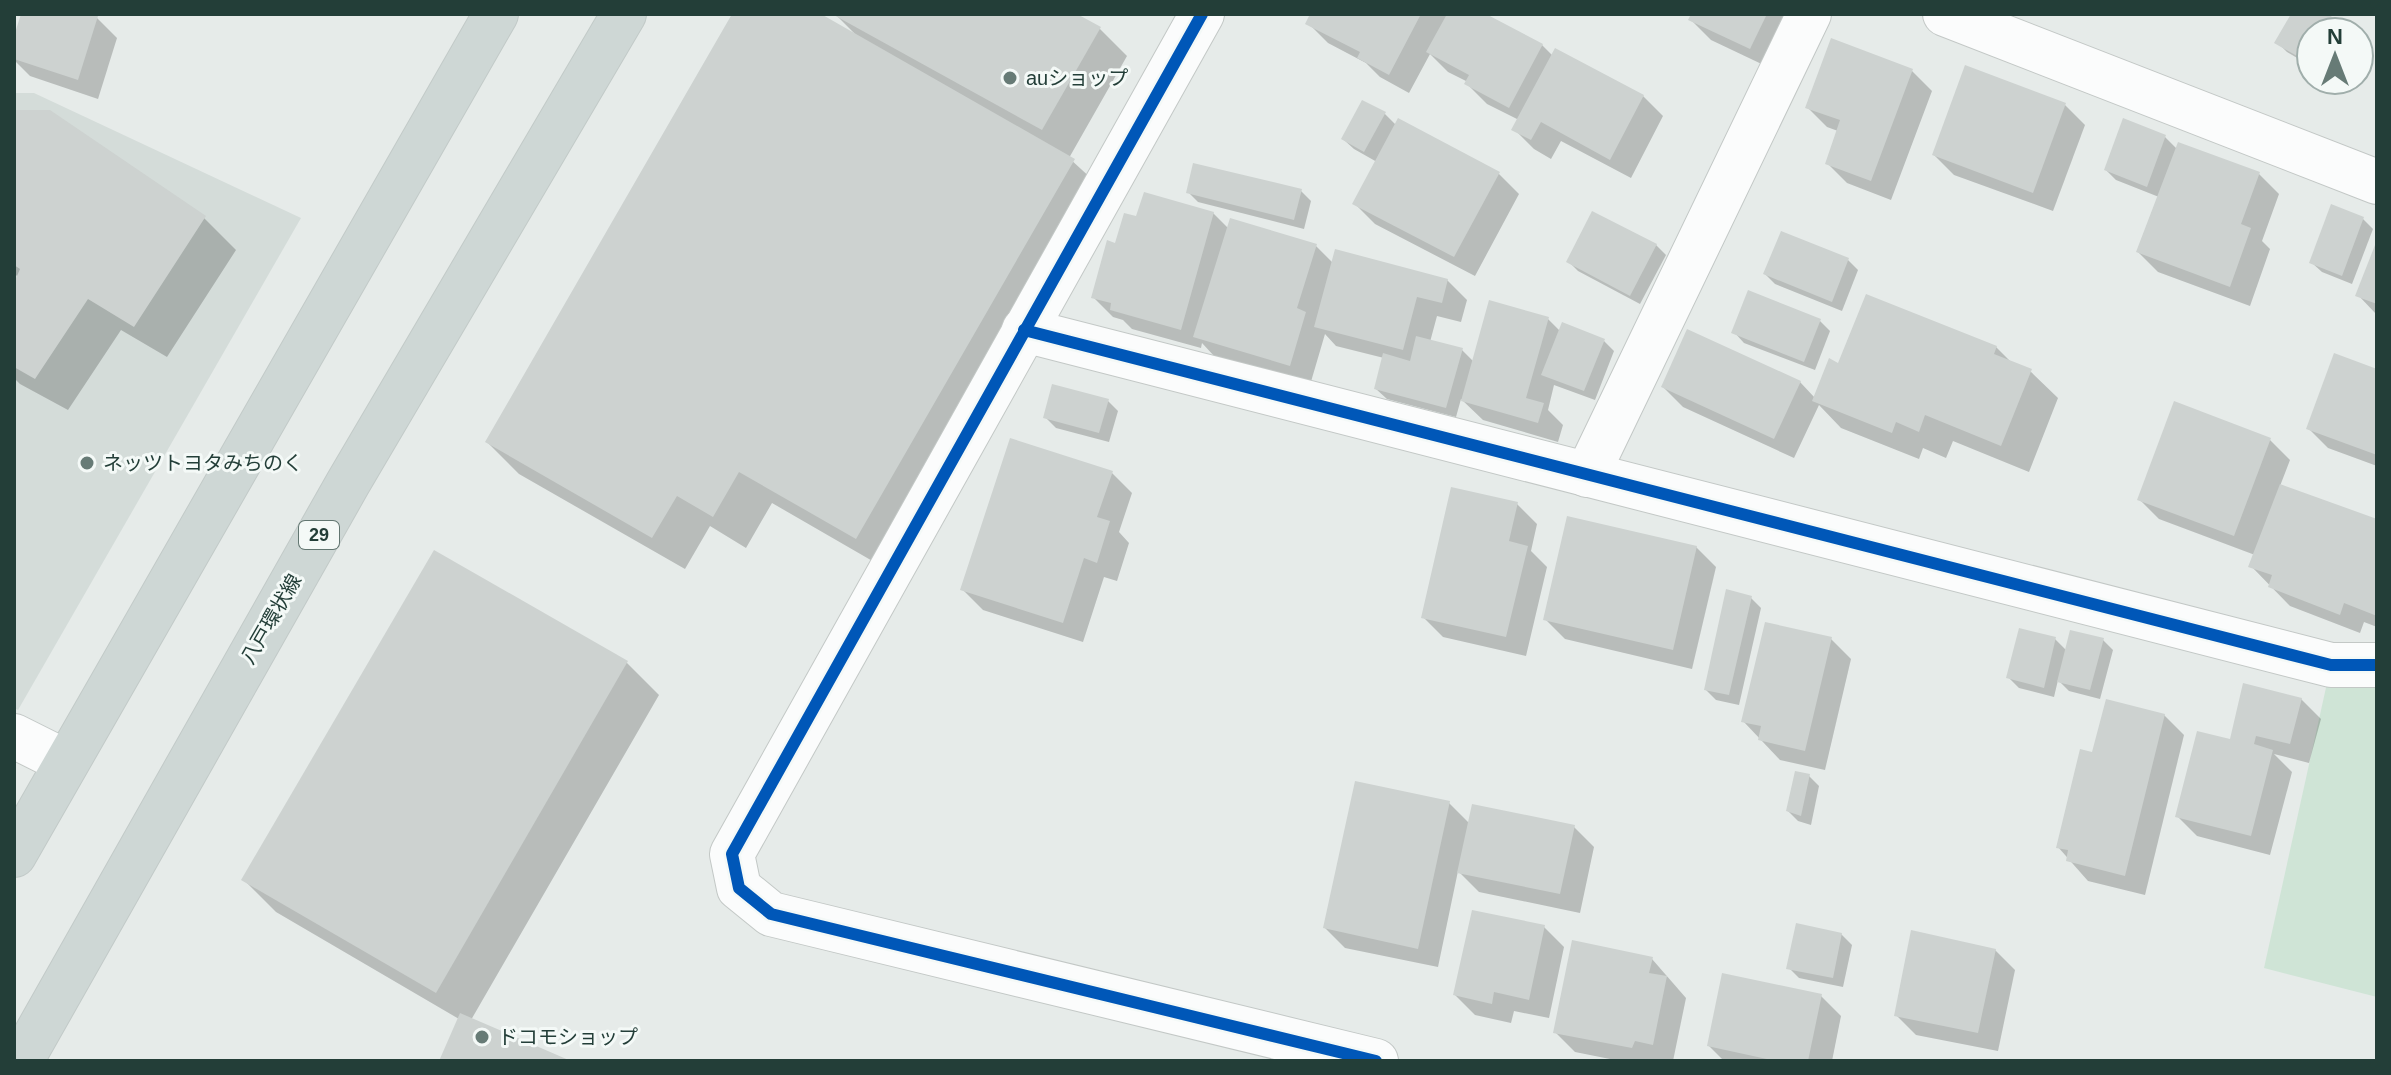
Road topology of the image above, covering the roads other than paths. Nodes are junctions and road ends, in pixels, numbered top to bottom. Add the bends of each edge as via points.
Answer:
1 (496, 14) edge
2 (624, 14) edge
3 (1202, 14) edge
4 (1809, 14) edge
5 (1945, 14) edge
6 (2377, 182) edge
7 (1024, 330) junction
8 (1587, 475) junction
9 (2377, 665) edge
10 (14, 736) edge
11 (66, 762) junction
12 (14, 855) edge
13 (21, 1061) edge
14 (1376, 1061) edge

1 - 11 main road
2 - 13 main road, 八戸環状線 / 29 via 348,483
3 - 7 street
4 - 8 street
5 - 6 street
7 - 8 street
7 - 14 street via 732,854 739,888 771,914
8 - 9 street via 2331,665
10 - 11 street
11 - 12 main road

